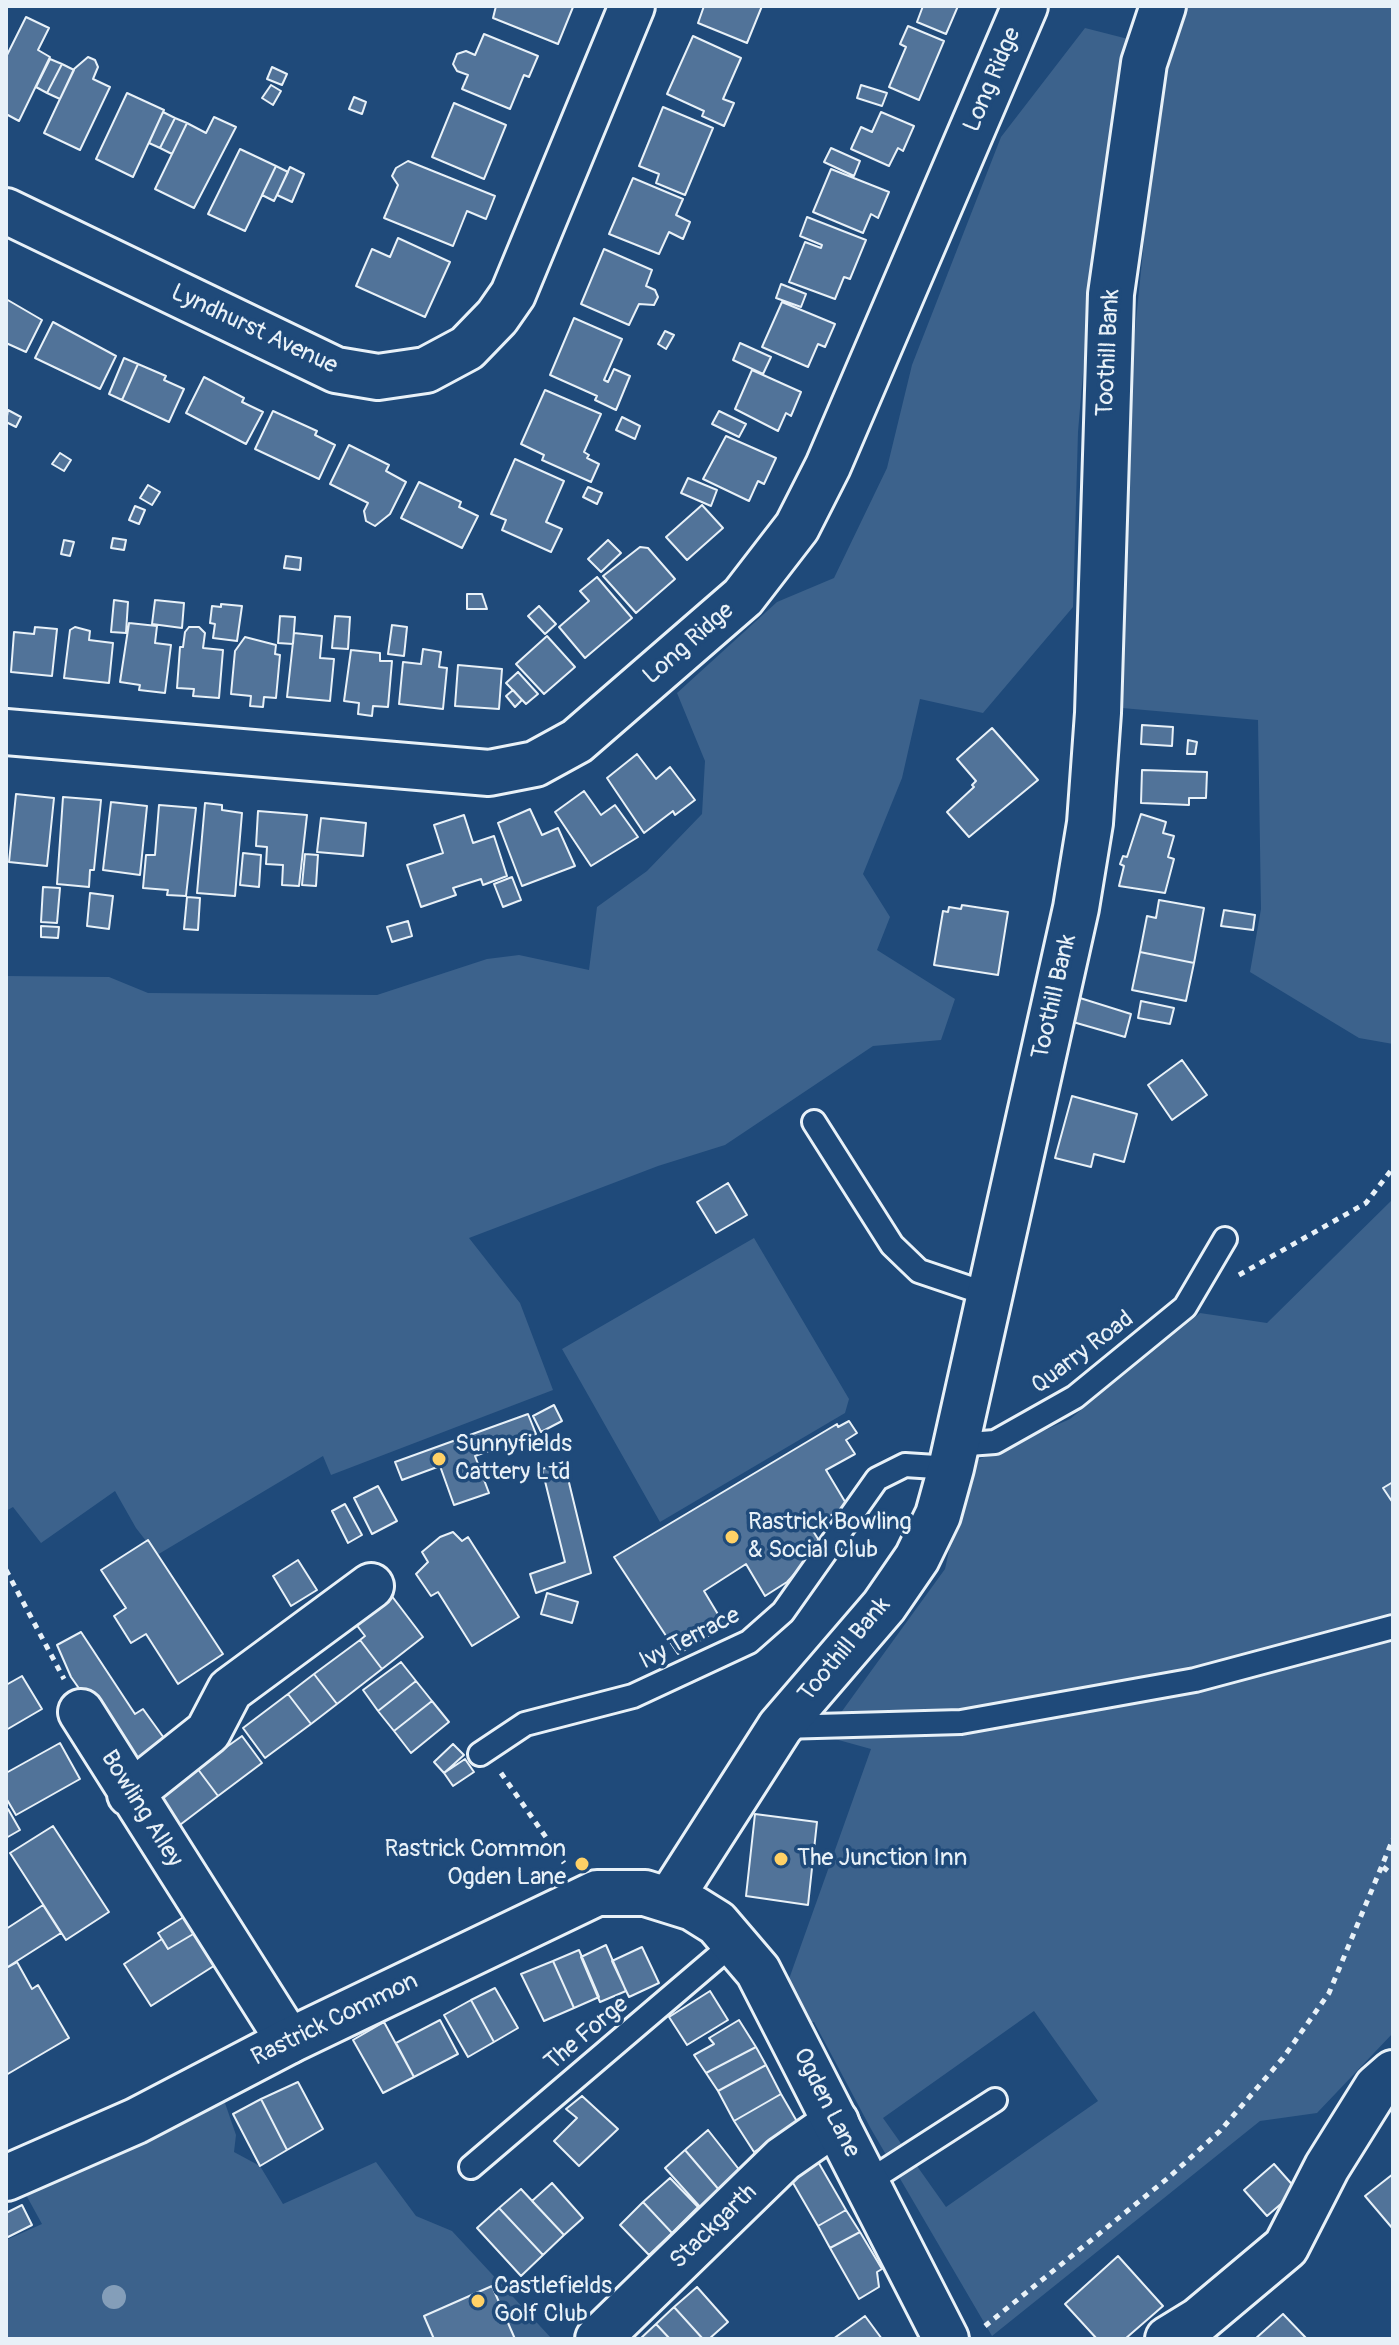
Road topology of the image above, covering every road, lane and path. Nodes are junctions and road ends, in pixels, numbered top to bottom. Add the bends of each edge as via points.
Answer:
1 (632, 6) edge
2 (1025, 6) edge
3 (1163, 6) edge
4 (6, 211) edge
5 (6, 732) edge
6 (814, 1122) dead end
7 (1393, 1168) edge
8 (1225, 1239) dead end
9 (987, 1294) junction
10 (1188, 1301) junction
11 (953, 1456) junction
12 (6, 1570) edge
13 (371, 1586) dead end
14 (1393, 1627) edge
15 (81, 1712) joint
16 (780, 1727) junction
17 (480, 1754) dead end
18 (504, 1779) dead end
19 (130, 1794) junction
20 (1393, 1839) edge
21 (565, 1865) dead end
22 (1383, 1867) junction
23 (1393, 1875) edge
24 (670, 1899) junction
25 (736, 1941) junction
26 (289, 2041) junction
27 (1393, 2073) edge
28 (995, 2100) dead end
29 (836, 2122) junction
30 (471, 2167) dead end
31 (6, 2178) edge
32 (866, 2183) junction
33 (962, 2335) edge
34 (598, 2339) edge
35 (1168, 2339) edge

1 - 4 street, Lyndhurst Avenue via 513,294 467,348 426,370 378,377 336,370
2 - 5 street, Long Ridge via 797,527 743,597 577,741 535,764 489,773
3 - 9 street, Toothill Bank via 1144,63 1111,294 1090,823 1076,908
6 - 9 lane via 892,1245 919,1271
7 - 10 path via 1366,1203
8 - 10 lane, Quarry Road
9 - 11 street, Toothill Bank
10 - 11 lane, Quarry Road via 1075,1397 995,1442
11 - 16 street, Toothill Bank via 938,1515 917,1558 884,1606
11 - 17 lane, Ivy Terrace via 905,1465 877,1479 783,1612 749,1642 633,1696 525,1724
12 - 15 path
13 - 19 street via 230,1690 208,1732
14 - 16 lane via 1195,1680 961,1722
15 - 19 street, Bowling Alley
16 - 24 street, Toothill Bank via 721,1804
18 - 21 path
19 - 26 street, Bowling Alley
20 - 22 path
22 - 23 path
22 - 33 path via 1329,1993 1283,2058 1220,2131 1168,2178
24 - 25 street, Ogden Lane via 717,1923
24 - 26 street, Rastrick Common via 597,1893
25 - 29 street, Ogden Lane via 758,1971
25 - 30 lane, The Forge
26 - 31 street, Rastrick Common via 136,2121
27 - 35 street via 1377,2087 1327,2167 1286,2247 1199,2320
28 - 32 lane
29 - 32 street, Ogden Lane
29 - 34 street, Stackgarth via 783,2159
32 - 33 street, Ogden Lane

